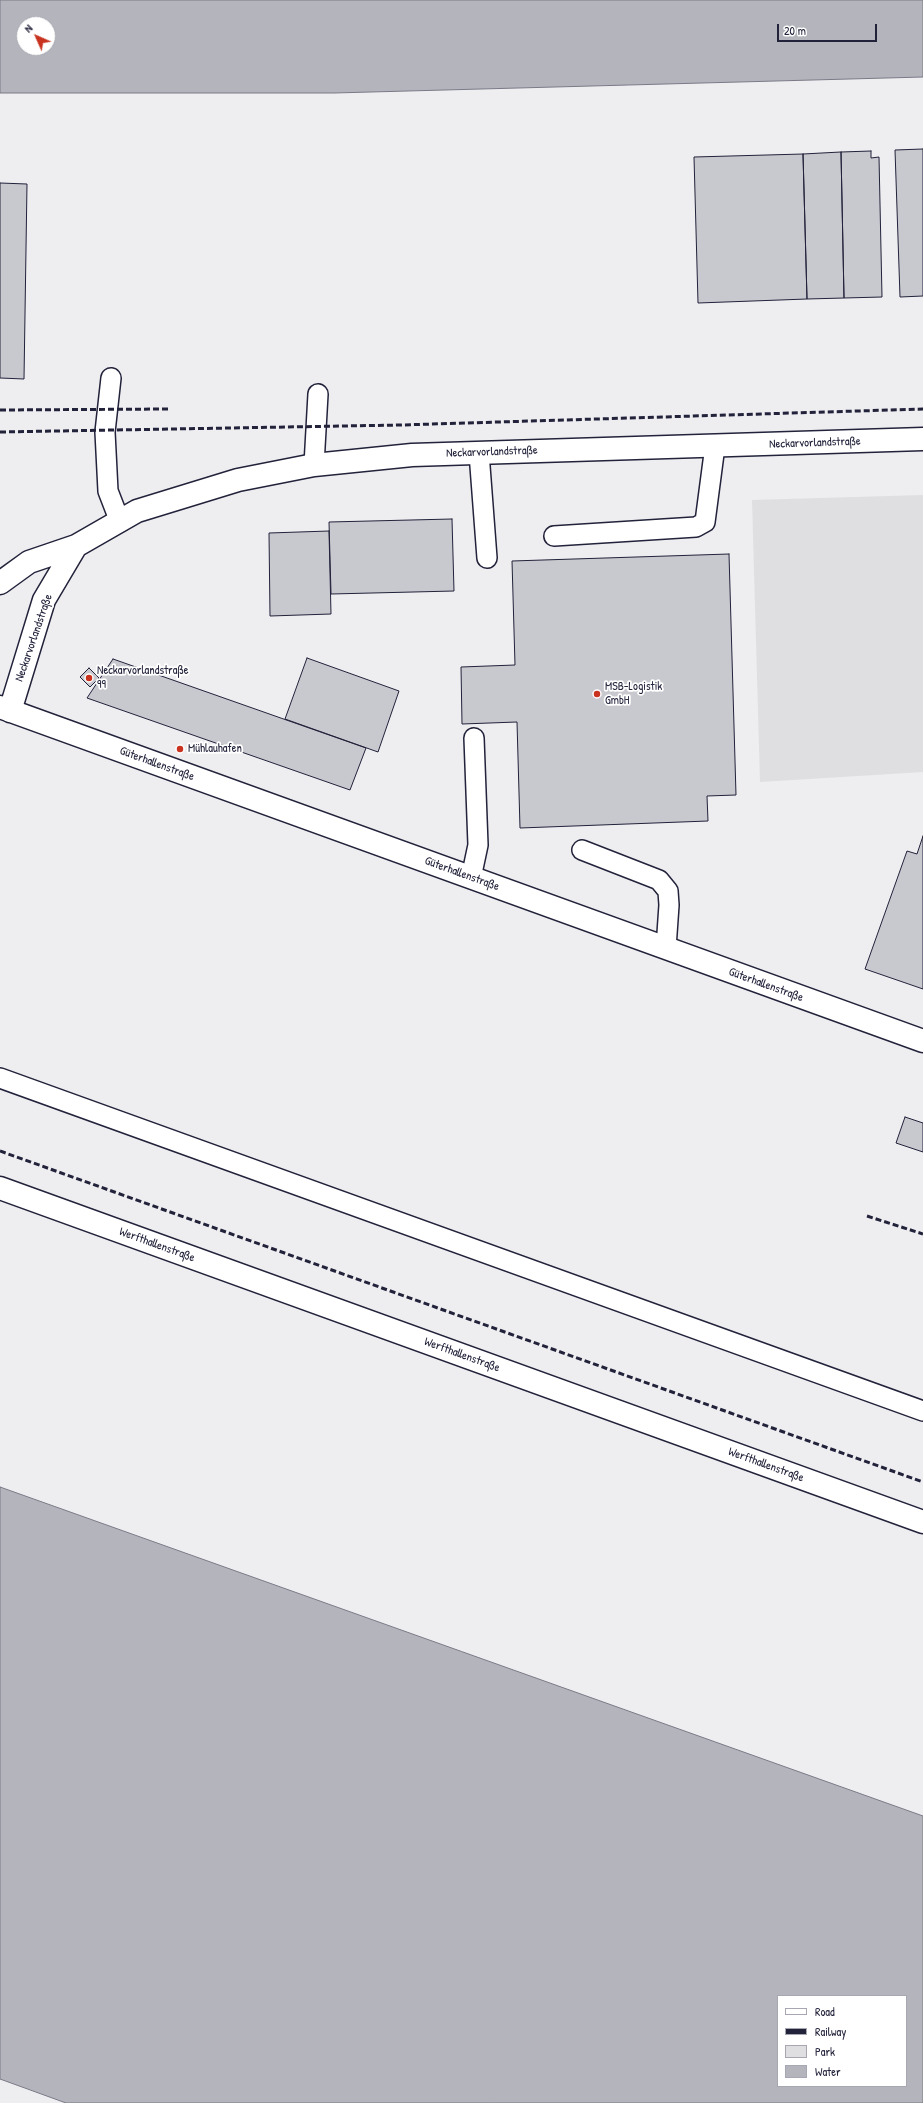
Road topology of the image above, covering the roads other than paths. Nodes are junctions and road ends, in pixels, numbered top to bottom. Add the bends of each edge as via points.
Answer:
1 (111, 378) dead end
2 (318, 394) dead end
3 (923, 439) edge
4 (715, 446) junction
5 (479, 453) junction
6 (314, 465) junction
7 (120, 522) junction
8 (554, 536) dead end
9 (76, 546) junction
10 (487, 558) dead end
11 (0, 584) edge
12 (5, 709) edge
13 (474, 738) dead end
14 (582, 850) dead end
15 (471, 878) junction
16 (666, 948) junction
17 (923, 1041) edge
18 (0, 1078) edge
19 (0, 1188) edge
20 (923, 1412) edge
21 (923, 1522) edge

1 - 7 lane via 105,432 108,491
2 - 6 lane
3 - 4 street, Neckarvorlandstraße
4 - 5 street, Neckarvorlandstraße
4 - 8 lane via 706,522 696,527
5 - 6 street, Neckarvorlandstraße via 412,455
5 - 10 lane
6 - 7 street, Neckarvorlandstraße via 238,480 137,511
7 - 9 street, Neckarvorlandstraße
9 - 11 street, Neckarvorlandstraße via 29,562
9 - 12 street, Neckarvorlandstraße via 44,600
12 - 15 street, Güterhallenstraße
13 - 15 lane via 478,845
14 - 16 lane via 659,880 668,892 669,898
15 - 16 street, Güterhallenstraße
16 - 17 street, Güterhallenstraße
18 - 20 lane
19 - 21 street, Werfthallenstraße

